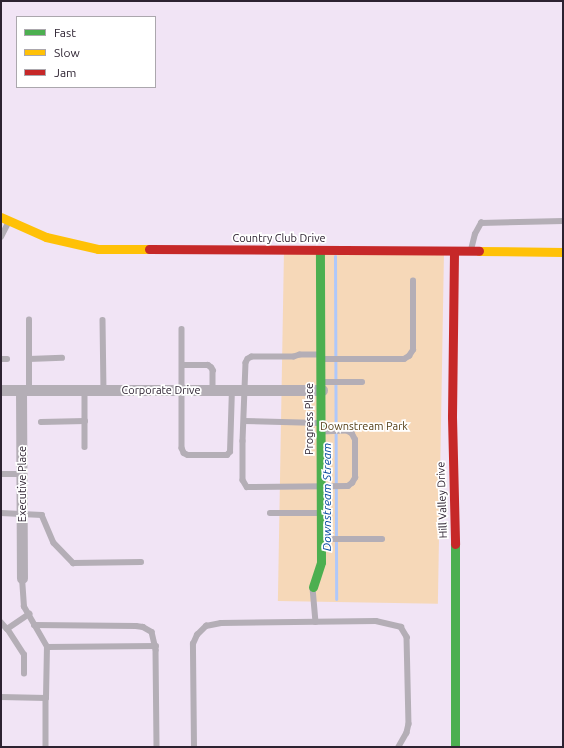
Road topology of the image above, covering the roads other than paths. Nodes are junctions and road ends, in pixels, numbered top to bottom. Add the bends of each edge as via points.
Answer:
1 (5, 219) edge
2 (563, 221) edge
3 (1, 237) edge
4 (320, 250) junction
5 (454, 252) junction
6 (470, 252) junction
7 (563, 252) edge
8 (413, 281) dead end
9 (29, 320) dead end
10 (104, 320) dead end
11 (182, 329) dead end
12 (321, 357) junction
13 (62, 358) dead end
14 (29, 359) junction
15 (183, 365) junction
16 (362, 382) dead end
17 (322, 386) junction
18 (1, 390) edge
19 (25, 390) junction
20 (85, 390) junction
21 (104, 390) junction
22 (182, 390) junction
23 (214, 390) junction
24 (232, 390) junction
25 (246, 390) junction
26 (85, 421) junction
27 (244, 421) junction
28 (40, 422) dead end
29 (321, 427) junction
30 (85, 447) dead end
31 (1, 474) edge
32 (22, 474) junction
33 (321, 486) junction
34 (270, 512) dead end
35 (1, 513) edge
36 (22, 514) junction
37 (321, 514) junction
38 (321, 539) junction
39 (382, 539) dead end
40 (141, 562) dead end
41 (22, 578) joint
42 (313, 587) joint
43 (28, 614) junction
44 (1, 622) edge
45 (316, 622) junction
46 (34, 625) junction
47 (7, 629) junction
48 (156, 646) junction
49 (47, 647) junction
50 (24, 674) dead end
51 (1, 697) edge
52 (46, 698) junction
53 (46, 747) edge
54 (157, 747) edge
55 (194, 747) edge
56 (399, 747) edge
57 (455, 747) edge

1 - 3 lane
1 - 4 street, Country Club Drive via 46,237 98,249
2 - 6 lane via 481,223
4 - 5 street, Country Club Drive
4 - 12 street, Progress Place
5 - 6 street, Country Club Drive
5 - 57 street, Hill Valley Drive via 452,417 456,548
6 - 7 street, Country Club Drive
8 - 12 lane via 413,350 409,356 404,359
9 - 14 lane
10 - 21 lane
11 - 15 lane
12 - 17 street, Progress Place
12 - 25 lane via 252,357 246,363
13 - 14 lane
14 - 19 lane
15 - 22 lane
15 - 23 lane via 208,364 212,367
16 - 17 lane
17 - 25 street, Corporate Drive
17 - 29 street, Progress Place
18 - 19 street, Corporate Drive
19 - 20 street, Corporate Drive
19 - 32 street, Executive Place
20 - 21 street, Corporate Drive
20 - 26 lane
21 - 22 street, Corporate Drive
22 - 23 street, Corporate Drive
22 - 24 lane via 182,448 188,455 227,455 232,448
23 - 24 street, Corporate Drive
24 - 25 street, Corporate Drive
25 - 27 lane
26 - 28 lane
26 - 30 lane
27 - 29 lane
27 - 33 lane via 242,480 247,487
29 - 33 street, Progress Place
29 - 33 lane via 352,434 355,440 355,478 348,486
31 - 32 lane
32 - 36 street, Executive Place
33 - 37 street, Progress Place
34 - 37 lane
35 - 36 lane
36 - 40 lane via 42,515 54,543 73,562
36 - 41 street, Executive Place
37 - 38 street, Progress Place
38 - 39 lane
38 - 42 street, Progress Place via 321,562
41 - 43 lane via 24,607
42 - 45 lane
43 - 46 lane
43 - 47 lane
44 - 47 lane
45 - 55 lane via 221,623 212,624 201,630 193,644
45 - 56 lane via 386,622 401,627 405,632 409,724
46 - 48 lane via 136,626 152,632
46 - 49 lane
47 - 50 lane via 24,655
48 - 49 lane
48 - 54 lane
49 - 52 lane
51 - 52 lane
52 - 53 lane

